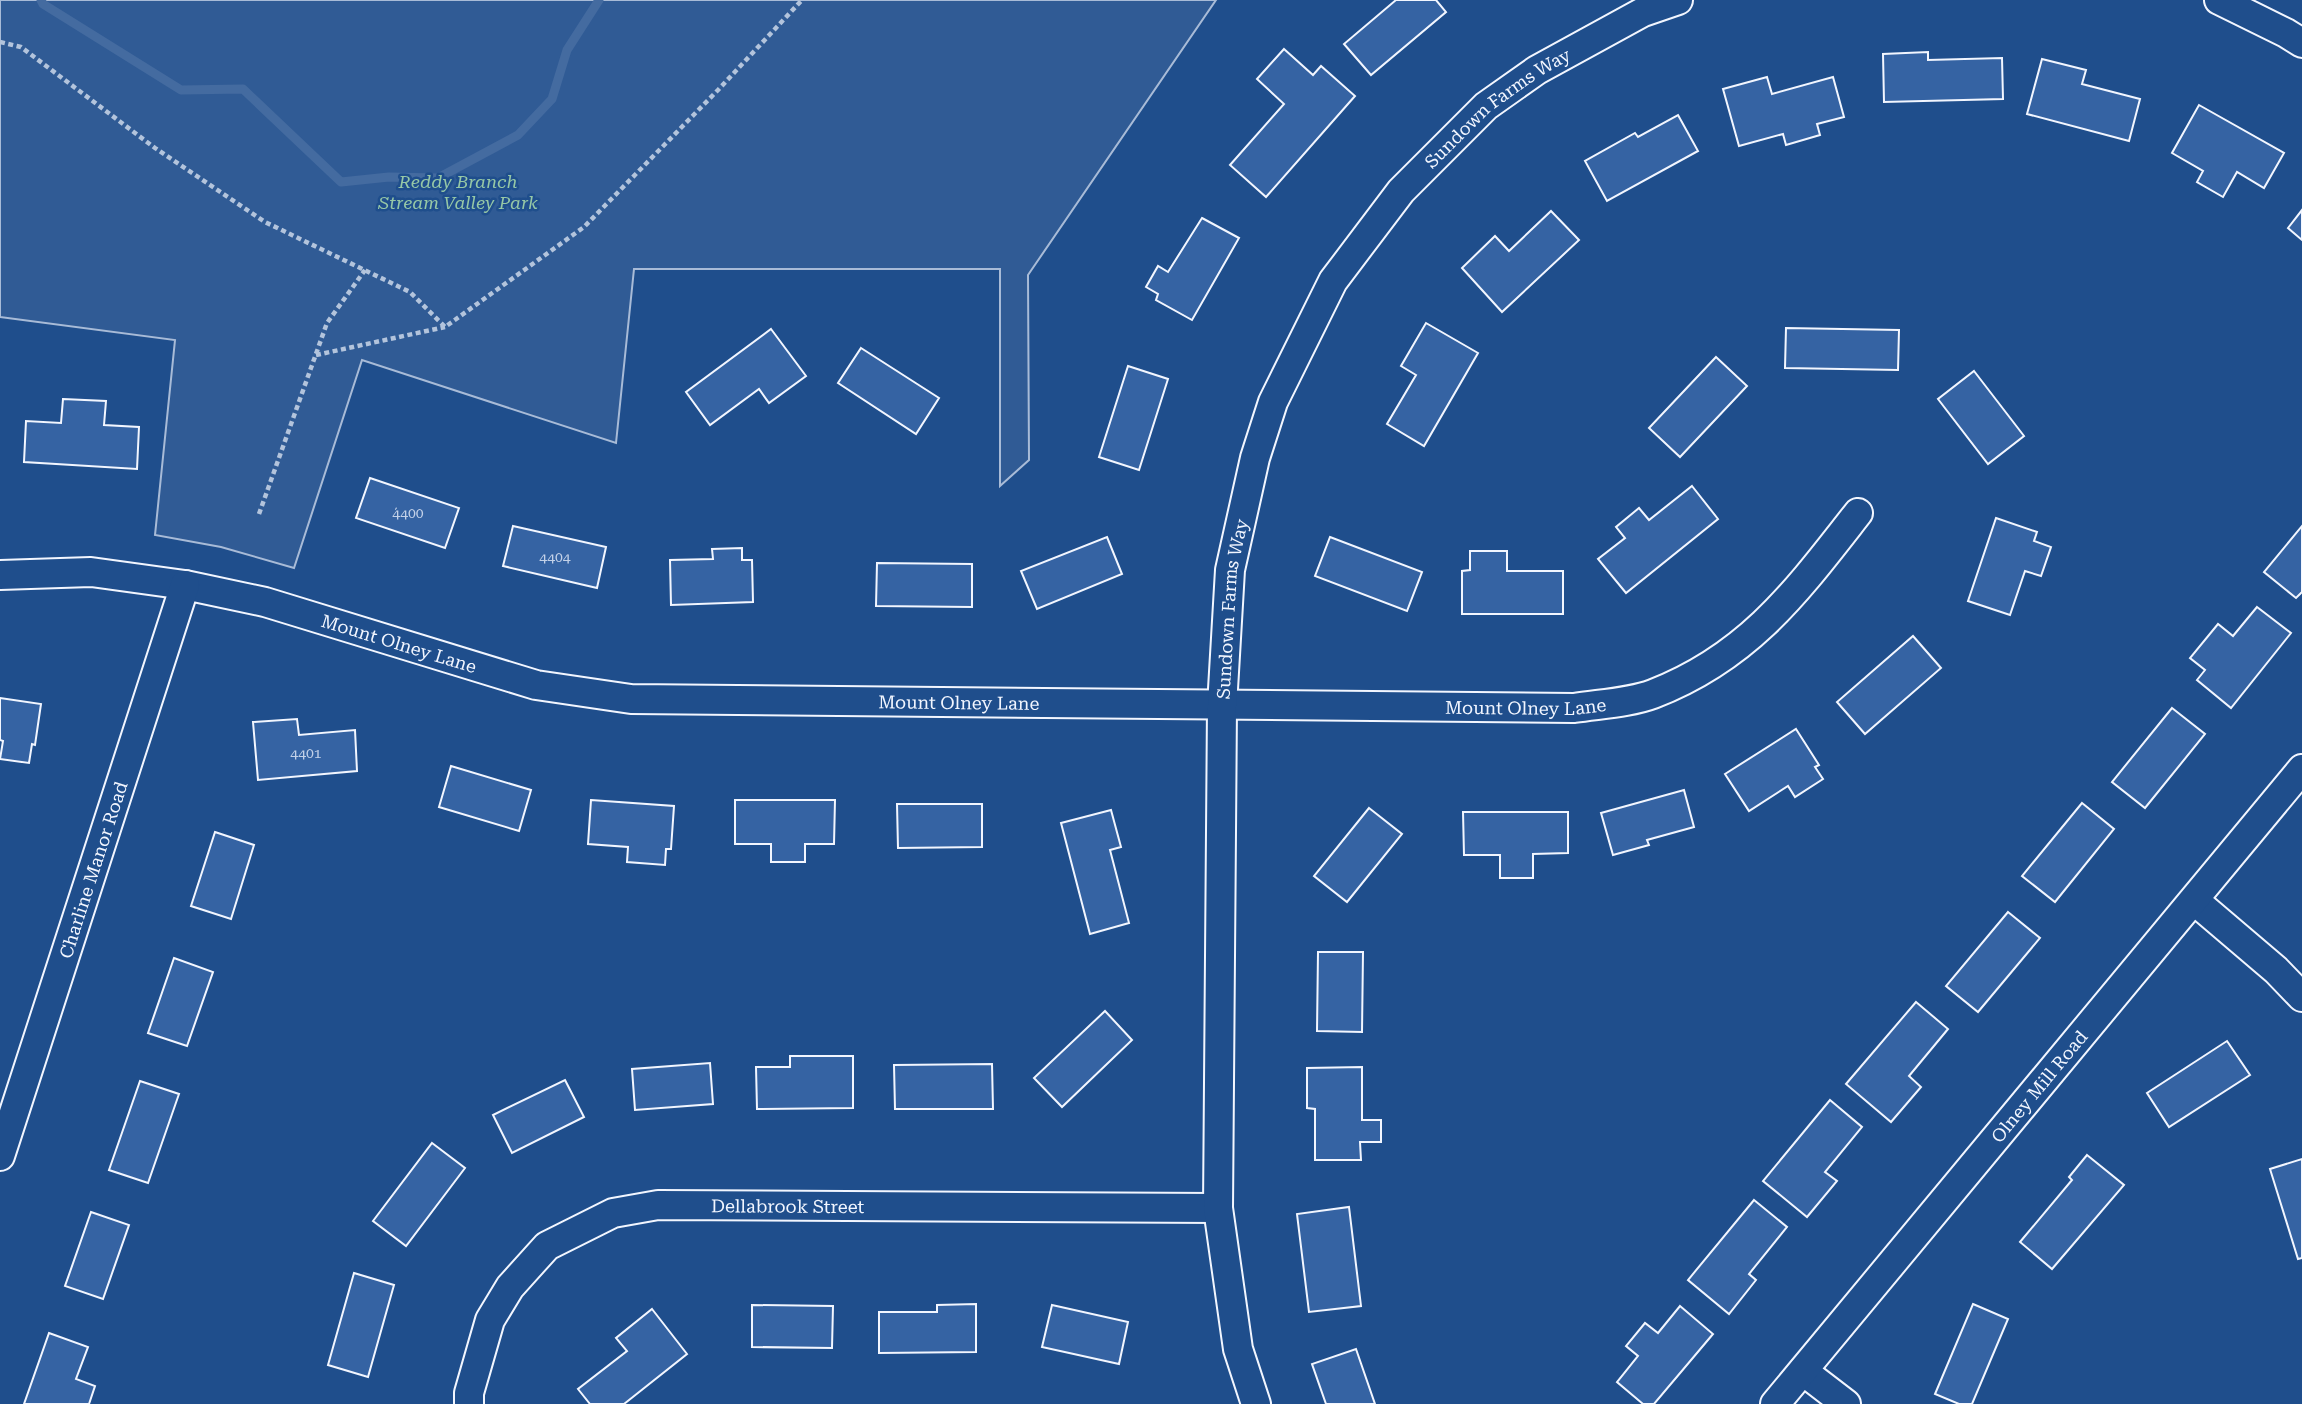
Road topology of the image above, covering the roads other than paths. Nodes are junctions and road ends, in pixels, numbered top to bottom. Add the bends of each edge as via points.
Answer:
1 (1678, 0) edge
2 (2219, 0) edge
3 (2302, 43) edge
4 (1858, 513) dead end
5 (0, 575) edge
6 (185, 585) junction
7 (1222, 706) junction
8 (2302, 769) edge
9 (2194, 901) junction
10 (2302, 997) edge
11 (0, 1156) edge
12 (1218, 1208) junction
13 (1803, 1371) junction
14 (469, 1404) edge
15 (1256, 1404) edge
16 (1775, 1404) edge
17 (1846, 1404) edge

1 - 7 street, Sundown Farms Way via 1643,12 1537,70 1486,106 1401,191 1333,281 1273,402 1255,458 1230,570
2 - 3 street
4 - 7 street, Mount Olney Lane via 1793,596 1748,638 1711,667 1651,695 1574,708
5 - 6 street, Mount Olney Lane via 91,572
6 - 7 street, Mount Olney Lane via 265,602 536,684 631,699
6 - 11 street, Charline Manor Road
7 - 12 street, Sundown Farms Way
8 - 9 street, Olney Mill Road
9 - 10 street
9 - 13 street, Olney Mill Road
12 - 14 street, Dellabrook Street via 658,1205 613,1213 547,1245 510,1287 491,1320
12 - 15 street, Sundown Farms Way via 1238,1349
13 - 16 street, Olney Mill Road
13 - 17 street

